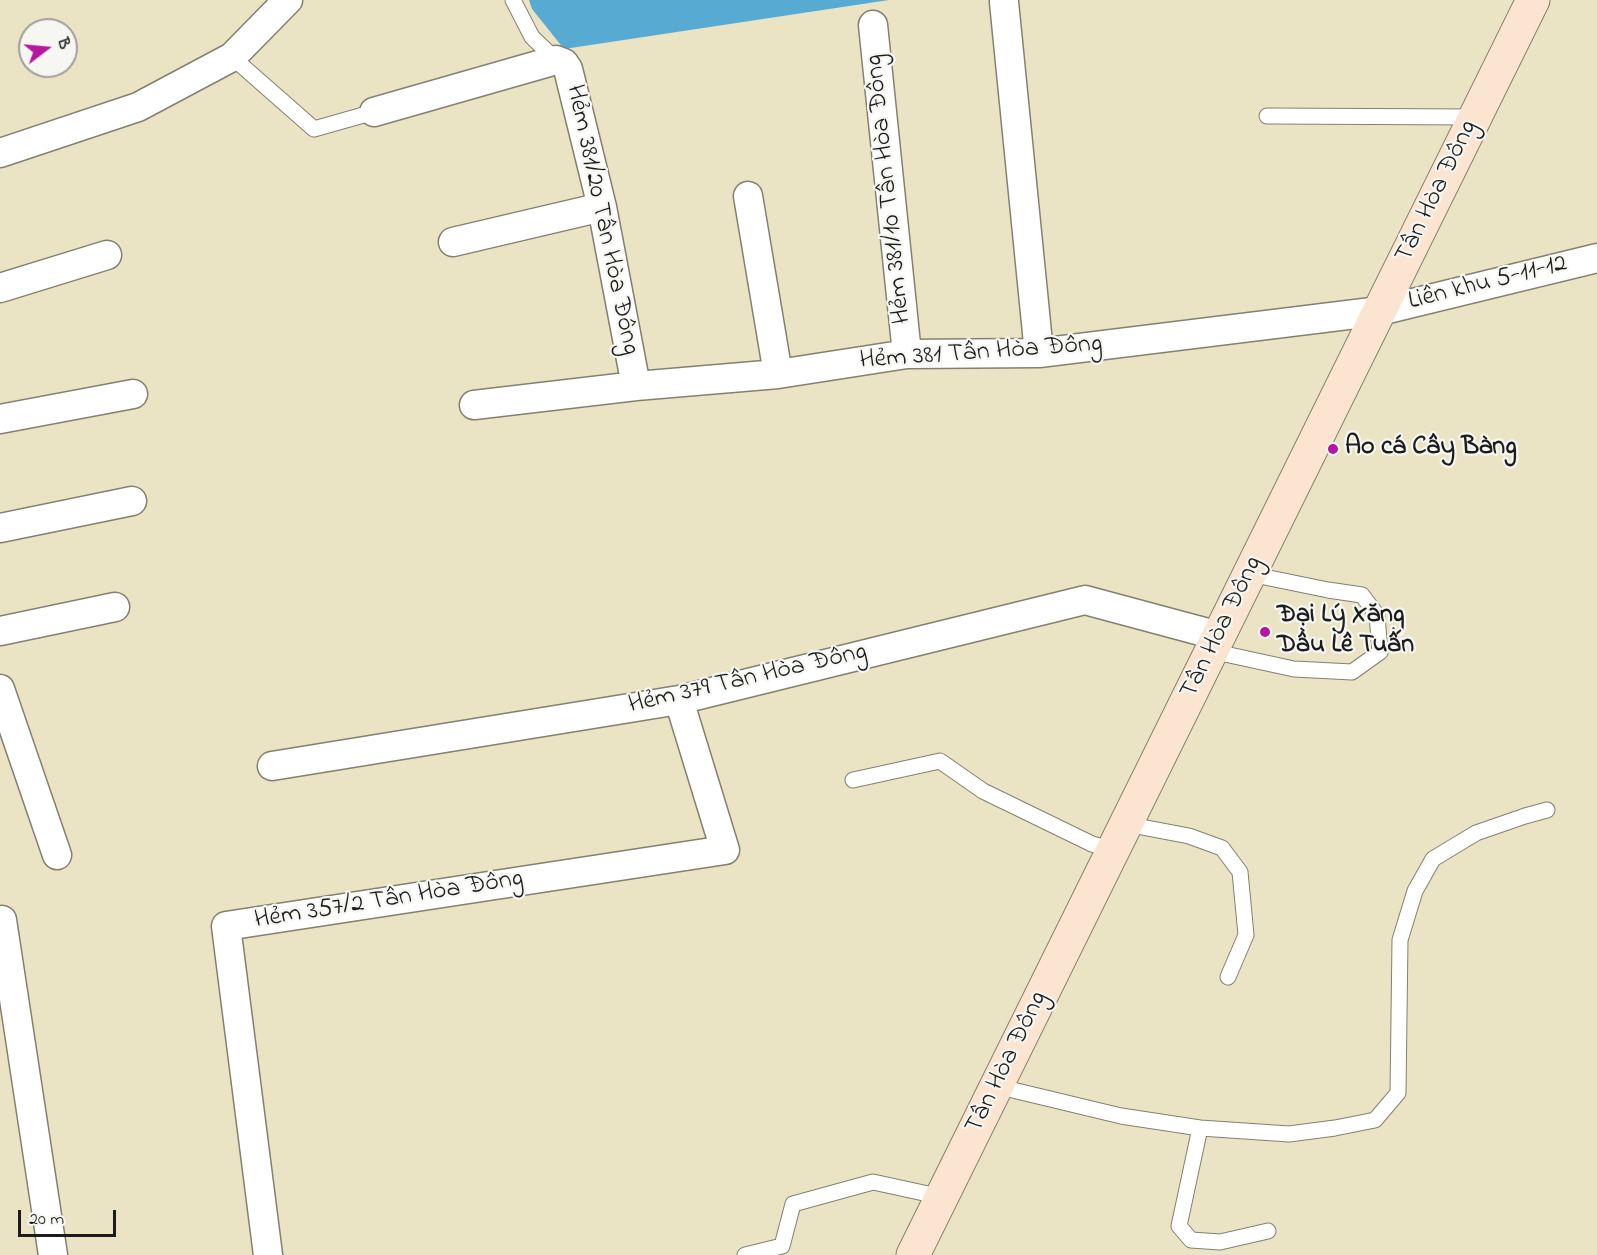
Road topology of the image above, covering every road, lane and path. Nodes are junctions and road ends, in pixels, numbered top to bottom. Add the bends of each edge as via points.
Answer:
1 (288, 0) edge
2 (513, 0) edge
3 (1533, 0) edge
4 (1004, 2) dead end
5 (873, 25) dead end
6 (232, 57) junction
7 (556, 60) junction
8 (374, 112) joint
9 (1267, 116) dead end
10 (1475, 117) junction
11 (0, 153) edge
12 (748, 196) dead end
13 (602, 207) junction
14 (453, 242) dead end
15 (107, 255) dead end
16 (1597, 258) edge
17 (0, 288) edge
18 (1380, 311) junction
19 (1039, 353) junction
20 (908, 354) junction
21 (778, 374) junction
22 (636, 386) junction
23 (133, 394) dead end
24 (474, 405) dead end
25 (0, 419) edge
26 (132, 501) dead end
27 (0, 528) edge
28 (1250, 574) junction
29 (116, 607) dead end
30 (0, 631) edge
31 (1215, 643) junction
32 (0, 689) edge
33 (679, 700) junction
34 (272, 766) dead end
35 (853, 780) dead end
36 (1547, 810) dead end
37 (1119, 837) junction
38 (57, 855) dead end
39 (2, 920) dead end
40 (1228, 977) dead end
41 (10, 1048) edge
42 (996, 1086) junction
43 (1200, 1128) junction
44 (942, 1197) junction
45 (1268, 1231) dead end
46 (52, 1255) edge
47 (268, 1255) edge
48 (745, 1255) edge
49 (913, 1255) edge

1 - 6 street
2 - 7 lane via 532,37
3 - 10 street, Tân Hòa Đông
4 - 19 street
5 - 20 street, Hẻm 381/10 Tân Hòa Đông
6 - 8 lane via 314,129
6 - 11 street via 138,107
7 - 8 street
7 - 13 street, Hẻm 381/20 Tân Hòa Đông via 568,69
9 - 10 lane
10 - 18 street, Tân Hòa Đông
12 - 21 street
13 - 14 street
13 - 22 street, Hẻm 381/20 Tân Hòa Đông
15 - 17 street
16 - 18 street, Liên khu 5-11-12
18 - 19 street, Hẻm 381 Tân Hòa Đông
18 - 28 street, Tân Hòa Đông
19 - 20 street, Hẻm 381 Tân Hòa Đông
20 - 21 street, Hẻm 381 Tân Hòa Đông
21 - 22 street, Hẻm 381 Tân Hòa Đông
22 - 24 street, Hẻm 381 Tân Hòa Đông
23 - 25 street
26 - 27 street
28 - 31 street, Tân Hòa Đông
28 - 31 lane via 1362,595 1377,615 1380,652 1352,672 1294,669
29 - 30 street
31 - 33 street, Hẻm 379 Tân Hòa Đông via 1085,600
31 - 37 street, Tân Hòa Đông
32 - 38 street
33 - 34 street, Hẻm 379 Tân Hòa Đông
33 - 47 street, Hẻm 357/2 Tân Hòa Đông via 725,850 226,926
35 - 37 lane via 940,761 983,791 1092,844
36 - 43 lane via 1476,832 1433,859 1415,891 1400,940 1398,1094 1375,1120 1289,1134
37 - 40 lane via 1189,836 1222,848 1240,872 1246,934
37 - 42 street, Tân Hòa Đông
39 - 41 street
41 - 46 street
42 - 43 lane via 1121,1116
42 - 44 street, Tân Hòa Đông
43 - 45 lane via 1179,1226 1191,1240 1220,1242
44 - 48 lane via 873,1182 793,1204 782,1246
44 - 49 street, Tân Hòa Đông

